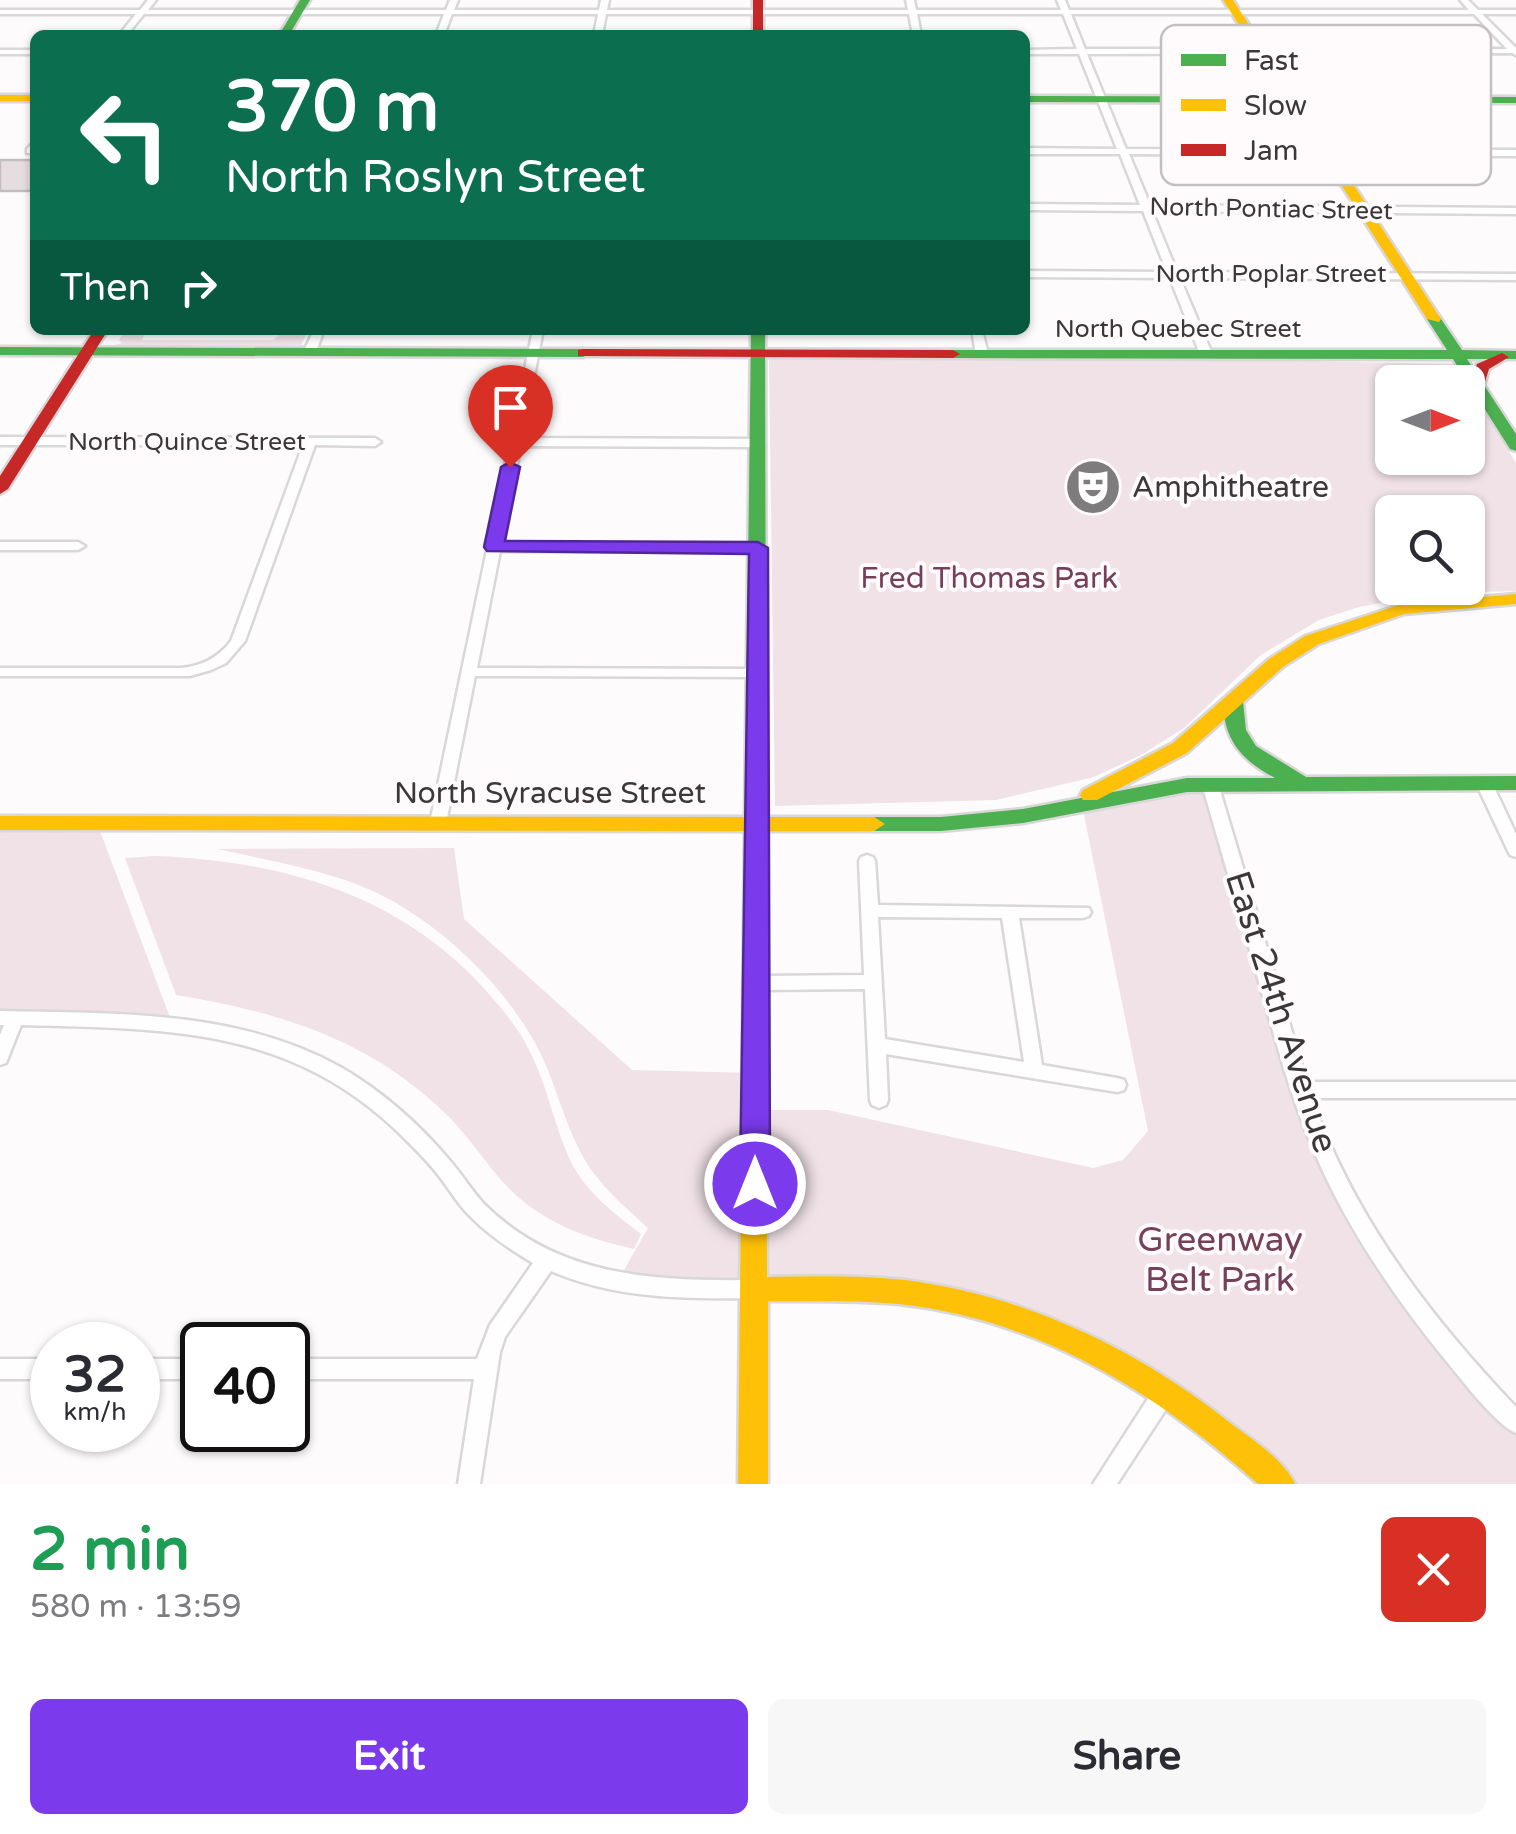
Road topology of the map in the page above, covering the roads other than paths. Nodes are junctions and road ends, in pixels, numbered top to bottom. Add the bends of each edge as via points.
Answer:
1 (152, 0) edge
2 (454, 0) edge
3 (605, 0) edge
4 (910, 0) edge
5 (1061, 0) edge
6 (1464, 0) edge
7 (301, 6) edge
8 (758, 6) edge
9 (1232, 6) edge
10 (0, 12) edge
11 (142, 12) junction
12 (449, 12) junction
13 (603, 12) junction
14 (912, 12) junction
15 (1066, 12) junction
16 (1476, 12) junction
17 (1516, 12) edge
18 (1489, 25) edge
19 (1491, 27) edge
20 (127, 30) edge
21 (287, 30) edge
22 (442, 30) edge
23 (599, 30) edge
24 (916, 30) edge
25 (1515, 51) edge
26 (0, 52) edge
27 (30, 52) edge
28 (1030, 52) edge
29 (1082, 52) junction
30 (1161, 52) edge
31 (0, 98) edge
32 (30, 98) edge
33 (1030, 99) edge
34 (1102, 99) junction
35 (1161, 99) edge
36 (1491, 100) edge
37 (1516, 100) edge
38 (1030, 151) edge
39 (1123, 152) junction
40 (1161, 152) edge
41 (1347, 185) edge
42 (1030, 207) edge
43 (1146, 207) junction
44 (1363, 210) junction
45 (1516, 211) edge
46 (1030, 274) edge
47 (1173, 274) junction
48 (1406, 275) junction
49 (1516, 277) edge
50 (98, 335) edge
51 (317, 335) edge
52 (537, 335) edge
53 (758, 335) edge
54 (978, 335) edge
55 (0, 350) edge
56 (88, 350) junction
57 (310, 351) junction
58 (534, 352) junction
59 (758, 352) junction
60 (982, 354) junction
61 (1206, 354) junction
62 (1459, 355) junction
63 (1513, 355) edge
64 (1465, 365) edge
65 (1485, 366) edge
66 (1485, 397) edge
67 (0, 441) edge
68 (30, 441) junction
69 (310, 442) junction
70 (375, 442) dead end
71 (516, 442) junction
72 (758, 443) junction
73 (1516, 446) edge
74 (0, 490) edge
75 (0, 546) edge
76 (78, 546) dead end
77 (494, 547) junction
78 (758, 548) junction
79 (1516, 599) edge
80 (0, 672) edge
81 (469, 672) junction
82 (758, 673) junction
83 (1234, 701) junction
84 (1315, 782) junction
85 (1484, 783) junction
86 (1516, 783) edge
87 (1210, 784) junction
88 (1060, 809) junction
89 (0, 823) edge
90 (759, 823) junction
91 (438, 824) junction
92 (1516, 851) edge
93 (867, 860) dead end
94 (870, 912) junction
95 (1010, 912) junction
96 (1083, 912) dead end
97 (873, 982) junction
98 (756, 983) junction
99 (8, 1019) edge
100 (877, 1045) junction
101 (0, 1058) edge
102 (1034, 1070) junction
103 (1116, 1085) dead end
104 (1300, 1090) junction
105 (1516, 1090) edge
106 (879, 1100) dead end
107 (546, 1261) junction
108 (754, 1289) junction
109 (0, 1369) edge
110 (30, 1369) edge
111 (310, 1369) edge
112 (484, 1369) junction
113 (1166, 1390) junction
114 (1516, 1422) edge
115 (469, 1484) edge
116 (753, 1484) edge
117 (1104, 1484) edge
118 (1280, 1484) edge

1 - 11 street
2 - 12 street
3 - 13 street
4 - 14 street
5 - 15 street
6 - 16 street
7 - 11 street
7 - 12 street
7 - 21 street
8 - 13 street
8 - 14 street
9 - 15 street
9 - 16 street
10 - 11 street
11 - 20 street
12 - 13 street
12 - 22 street
13 - 23 street
14 - 15 street
14 - 24 street
15 - 29 street
16 - 17 street
16 - 18 street
19 - 25 street
26 - 27 street
28 - 29 street
29 - 30 street
29 - 34 street
31 - 32 street
33 - 34 street
34 - 35 street
34 - 39 street
36 - 37 street
38 - 39 street
39 - 40 street
39 - 43 street
41 - 44 street
42 - 43 street, North Pontiac Street
43 - 44 street, North Pontiac Street
43 - 47 street
44 - 45 street, North Pontiac Street
44 - 48 street
46 - 47 street, North Poplar Street
47 - 48 street, North Poplar Street
47 - 61 street
48 - 49 street, North Poplar Street
48 - 62 street
50 - 56 street
51 - 57 street
52 - 58 street
53 - 59 street
54 - 60 street
55 - 56 street, North Quebec Street
56 - 57 street, North Quebec Street
56 - 68 street
57 - 58 street, North Quebec Street
58 - 59 street, North Quebec Street
58 - 71 street
59 - 60 street, North Quebec Street
59 - 72 street
60 - 61 street, North Quebec Street
61 - 62 street, North Quebec Street
62 - 63 street, North Quebec Street
62 - 64 street
63 - 65 street
66 - 73 street
67 - 68 street, North Quince Street
68 - 69 street, North Quince Street
68 - 74 street
69 - 70 street, North Quince Street
69 - 80 street via 238,641 216,664 181,672
71 - 72 street
71 - 77 street
72 - 78 street
75 - 76 street
77 - 78 street
77 - 81 street
78 - 82 street
79 - 83 street via 1428,605 1353,623 1296,649
81 - 82 street
81 - 91 street
82 - 90 street
83 - 84 street via 1231,727 1244,751 1274,770
83 - 88 street via 1164,758
84 - 85 street, North Syracuse Street
84 - 87 street, North Syracuse Street
85 - 86 street, North Syracuse Street
85 - 92 street
87 - 88 street, North Syracuse Street
87 - 104 street, East 24th Avenue
88 - 90 street, North Syracuse Street via 974,822
89 - 91 street, North Syracuse Street
90 - 91 street, North Syracuse Street
90 - 98 street
93 - 94 street
94 - 95 street
94 - 97 street
95 - 96 street
95 - 102 street
97 - 98 street
97 - 100 street
98 - 108 street
99 - 101 street
99 - 107 street via 106,1019 222,1030 276,1046 378,1102 477,1210
100 - 102 street
100 - 106 street
102 - 103 street
104 - 105 street
104 - 114 street, East 24th Avenue via 1369,1239 1460,1362
107 - 108 street via 626,1286
107 - 112 street via 498,1332
108 - 113 street via 884,1291 984,1307 1070,1337
108 - 116 street
109 - 110 street
111 - 112 street
112 - 115 street
113 - 117 street
113 - 118 street

